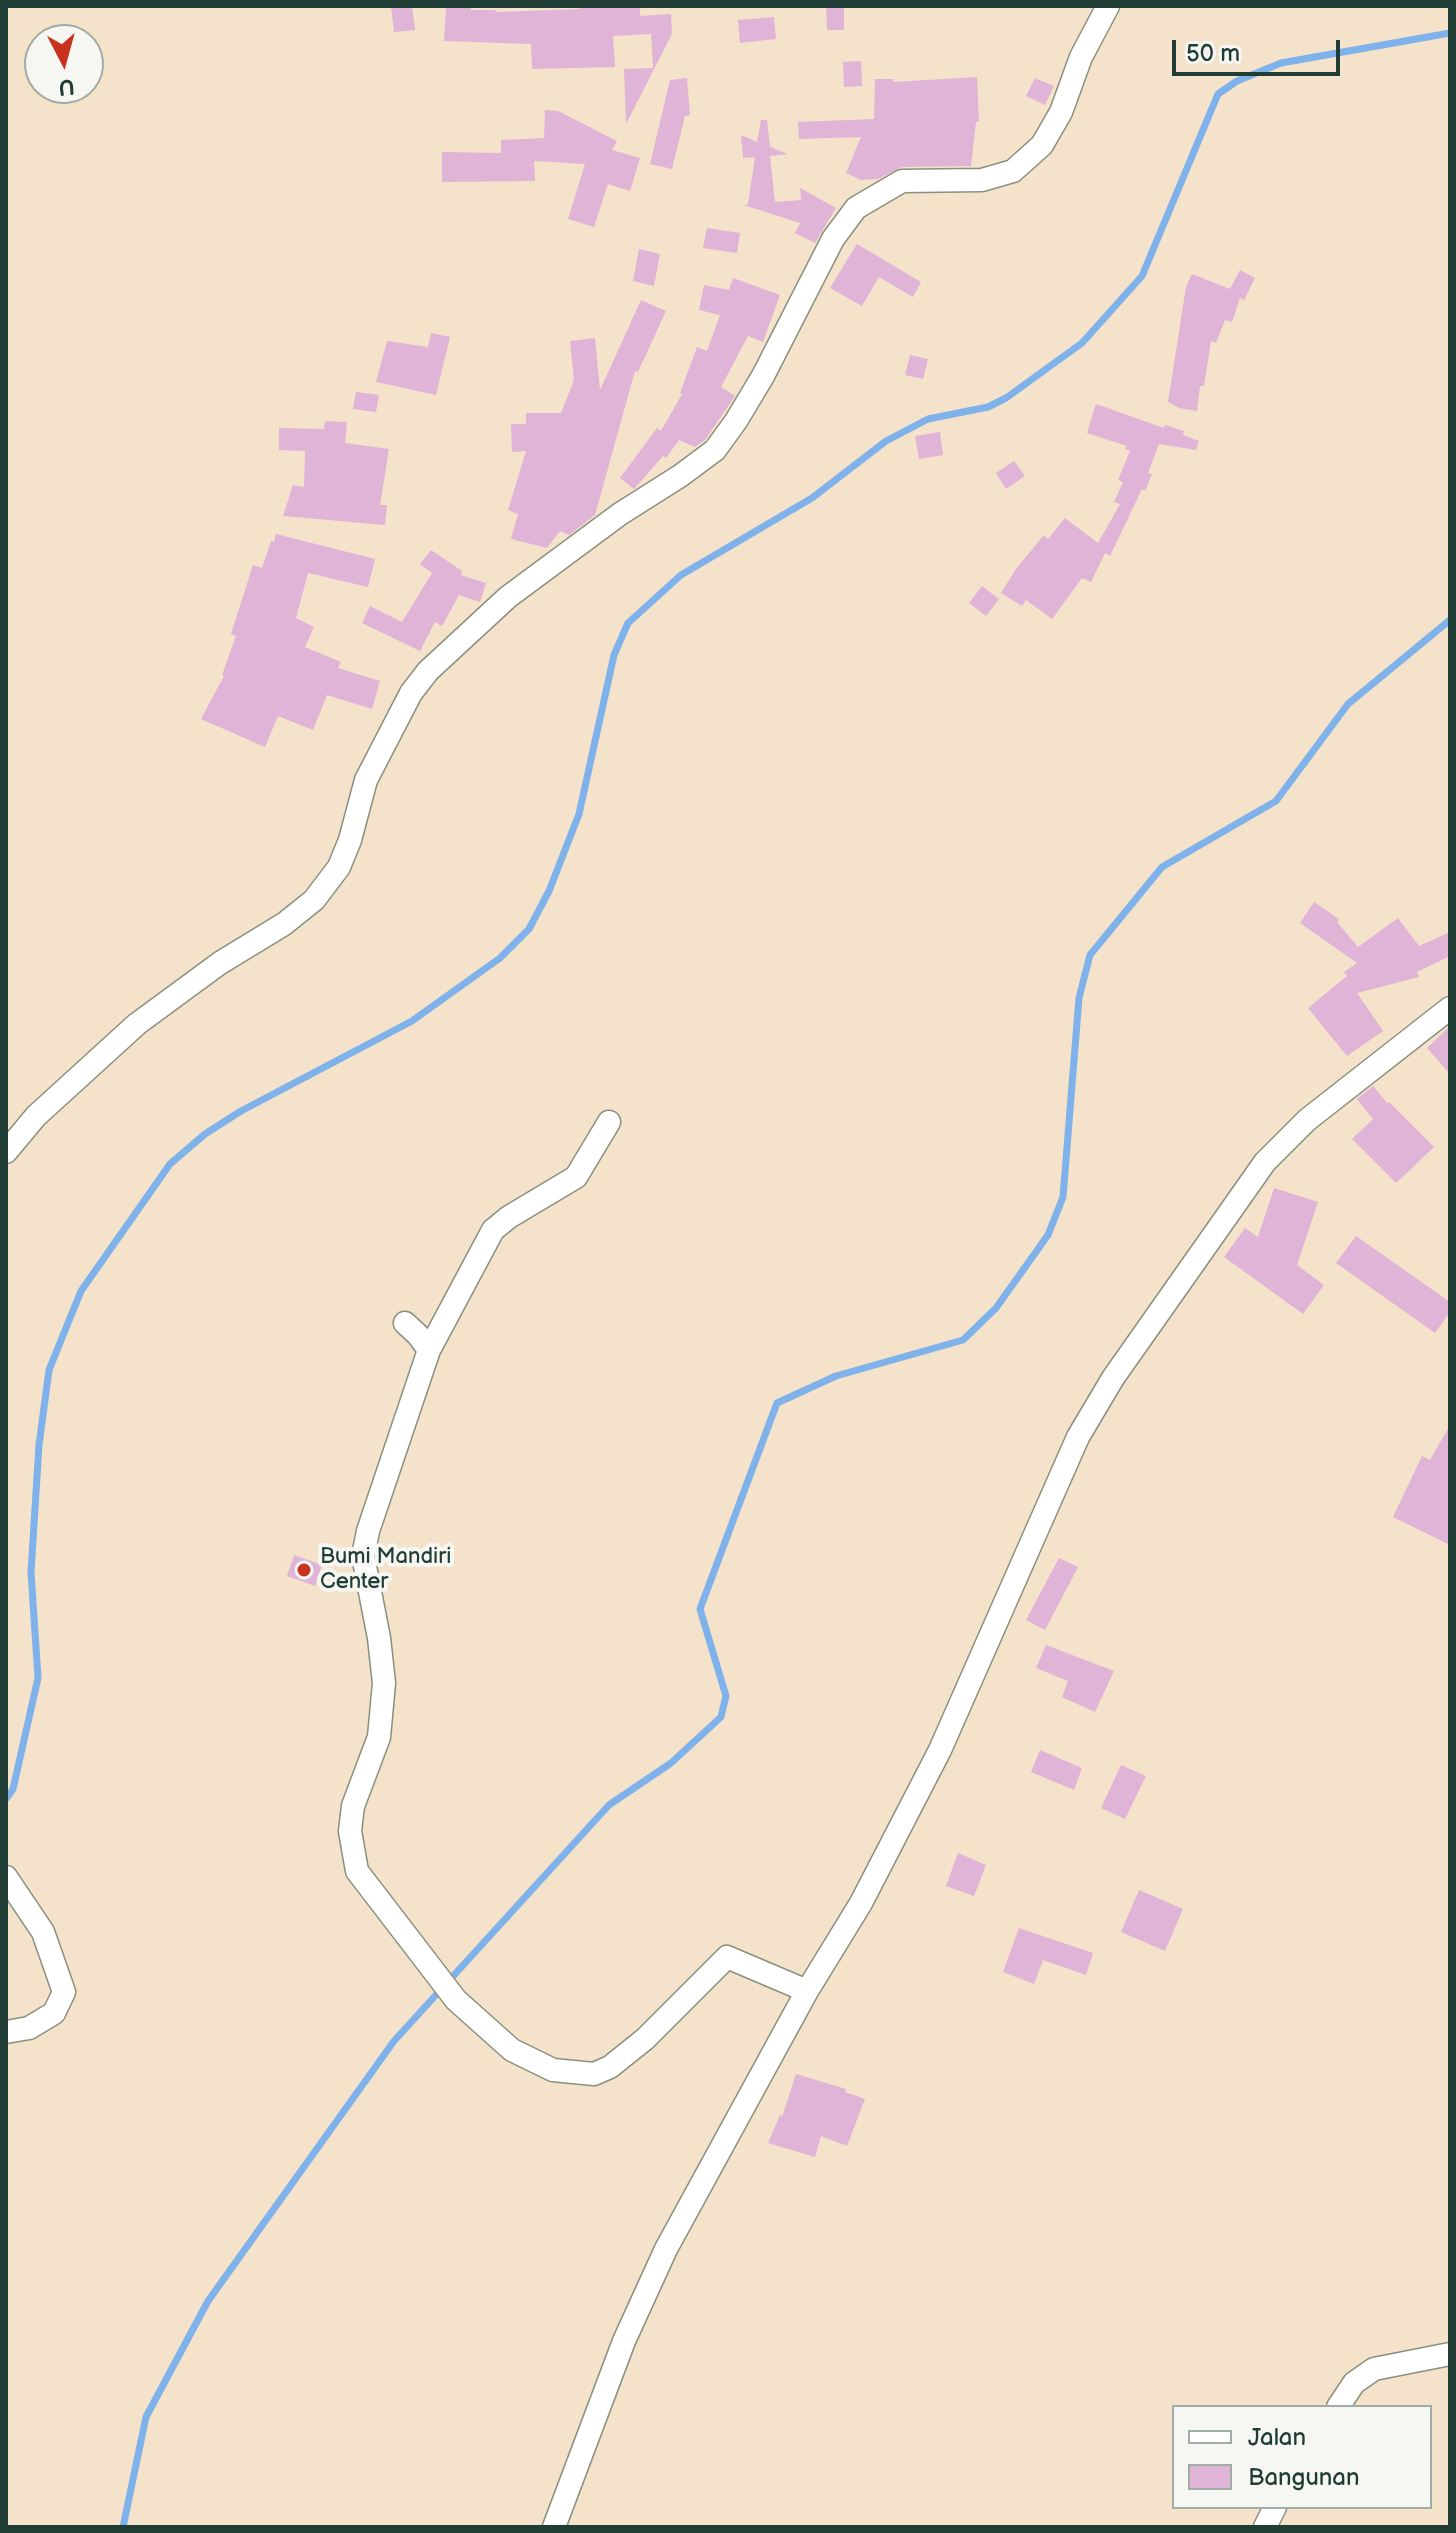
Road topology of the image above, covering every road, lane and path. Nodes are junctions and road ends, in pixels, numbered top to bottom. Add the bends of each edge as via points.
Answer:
1 (1108, 6) edge
2 (1450, 1008) edge
3 (609, 1122) dead end
4 (6, 1152) edge
5 (405, 1323) dead end
6 (429, 1350) junction
7 (6, 1877) edge
8 (807, 1991) junction
9 (6, 2032) edge
10 (1450, 2354) edge
11 (1339, 2405) edge
12 (1274, 2509) edge
13 (554, 2527) edge
14 (1265, 2527) edge

1 - 4 street via 1042,145 1013,171 982,180 902,181 856,208 833,239 763,376 715,450 508,597 428,671 366,780 339,867 314,900 137,1024 36,1116
2 - 8 street via 1274,1152 1113,1378 1055,1485 940,1750 861,1903
3 - 6 street via 576,1177 493,1230
5 - 6 street
6 - 8 street via 363,1556 384,1683 379,1737 353,1806 350,1831 357,1871 456,2000 512,2050 553,2070 594,2074 610,2067 727,1957
7 - 9 street via 43,1932 64,1992 54,2013 29,2028
8 - 13 street via 666,2249
10 - 11 street via 1374,2369 1354,2383
12 - 14 street

